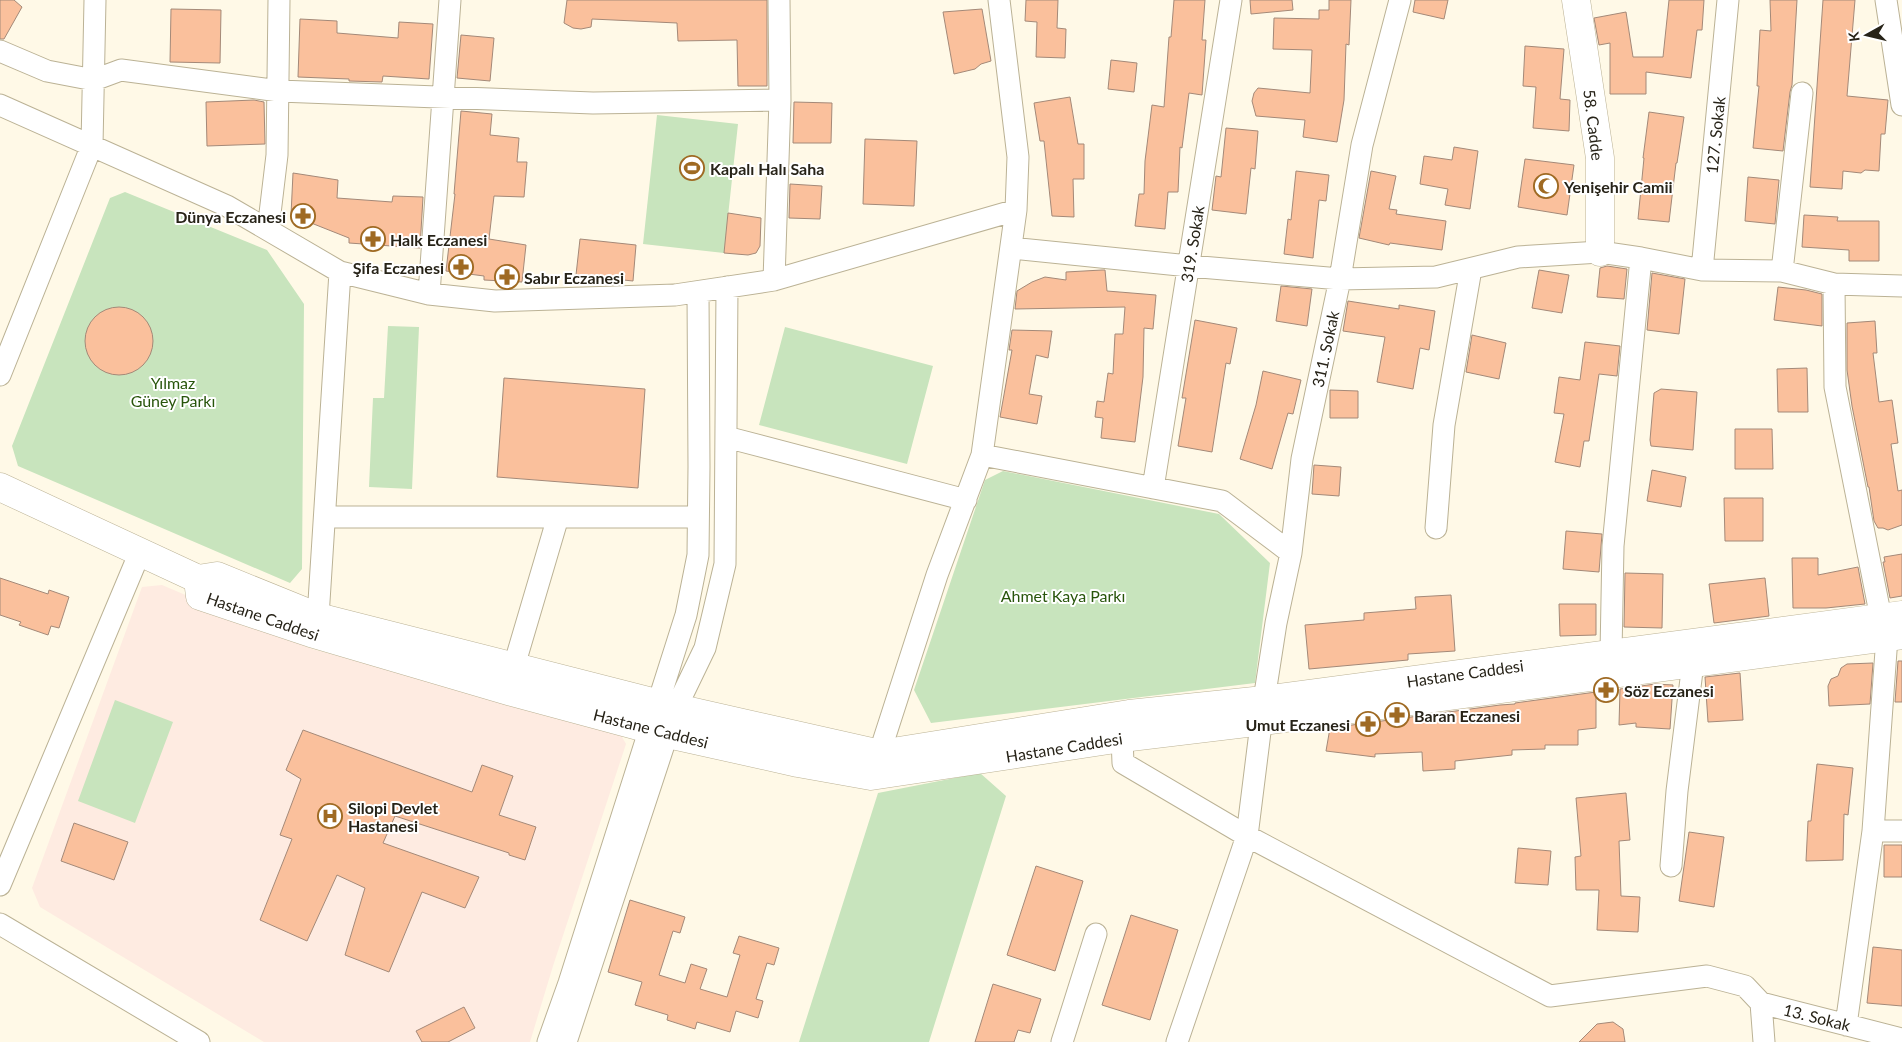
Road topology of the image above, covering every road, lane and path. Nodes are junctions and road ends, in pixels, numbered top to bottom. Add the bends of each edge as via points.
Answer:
1 (95, 0) edge
2 (280, 0) edge
3 (450, 0) edge
4 (779, 0) edge
5 (998, 0) edge
6 (1231, 0) edge
7 (1400, 0) edge
8 (1576, 0) edge
9 (1728, 0) edge
10 (1886, 0) edge
11 (0, 51) edge
12 (94, 80) junction
13 (279, 91) junction
14 (1802, 93) dead end
15 (442, 97) junction
16 (780, 100) junction
17 (0, 105) edge
18 (1902, 105) edge
19 (92, 145) junction
20 (1016, 210) junction
21 (268, 230) junction
22 (1011, 248) junction
23 (1600, 252) junction
24 (1642, 258) junction
25 (1189, 266) junction
26 (1471, 269) junction
27 (1702, 270) junction
28 (1782, 271) junction
29 (340, 272) junction
30 (1340, 278) junction
31 (774, 280) junction
32 (1834, 284) junction
33 (1902, 286) edge
34 (727, 287) junction
35 (698, 292) junction
36 (429, 294) junction
37 (0, 375) edge
38 (726, 438) junction
39 (982, 455) junction
40 (0, 487) edge
41 (1153, 488) junction
42 (966, 500) junction
43 (325, 516) junction
44 (558, 517) junction
45 (698, 517) junction
46 (1436, 528) dead end
47 (140, 552) junction
48 (1291, 553) junction
49 (314, 625) junction
50 (1893, 626) edge
51 (1611, 653) junction
52 (1693, 663) junction
53 (514, 666) junction
54 (668, 706) junction
55 (1263, 710) junction
56 (1126, 726) junction
57 (659, 732) junction
58 (876, 765) junction
59 (1902, 831) edge
60 (1873, 832) junction
61 (1247, 836) junction
62 (1670, 866) dead end
63 (0, 886) edge
64 (0, 924) edge
65 (1096, 934) dead end
66 (1761, 1003) junction
67 (1846, 1025) junction
68 (1902, 1039) edge
69 (198, 1042) edge
70 (548, 1042) edge
71 (566, 1042) edge
72 (1062, 1042) edge
73 (1177, 1042) edge
74 (1764, 1042) edge

1 - 12 street
2 - 13 street
3 - 15 street
4 - 16 street
5 - 20 street via 1018,157
6 - 25 street, 319. Sokak
7 - 30 street, 311. Sokak via 1362,145
8 - 23 main road, 58. Cadde via 1600,158
9 - 27 street, 127. Sokak
10 - 18 street
11 - 12 street via 46,71
12 - 13 street via 121,70
12 - 19 street
13 - 15 street
13 - 21 street via 277,155
14 - 28 street
15 - 16 street via 593,103
15 - 36 street
16 - 31 street
17 - 19 street
19 - 21 street via 227,206
19 - 37 street
20 - 22 street
20 - 31 street
21 - 29 street
22 - 25 street
22 - 39 street
23 - 24 street
23 - 26 street via 1518,257
24 - 27 street
24 - 51 street via 1613,546
25 - 30 street
25 - 41 street, 319. Sokak
26 - 30 street via 1436,277
26 - 46 street via 1444,425
27 - 28 street
28 - 32 street
29 - 36 street
29 - 43 street
30 - 48 street, 311. Sokak via 1302,458
31 - 34 street
32 - 33 street
32 - 50 street via 1835,387
34 - 35 street
34 - 38 street
35 - 36 street via 495,301
35 - 45 street
38 - 42 street
38 - 54 street via 725,564 705,648
39 - 41 street
39 - 42 street
40 - 47 main road
41 - 48 street via 1222,501
42 - 58 street via 937,575
43 - 44 street
43 - 49 street
44 - 45 street
44 - 53 street
45 - 54 street via 698,555
47 - 49 main road, Hastane Caddesi via 198,579 200,596
47 - 63 street
48 - 55 street, 311. Sokak
49 - 53 main road, Hastane Caddesi
49 - 57 main road, Hastane Caddesi via 512,692
50 - 51 main road, Hastane Caddesi
50 - 52 main road, Hastane Caddesi
50 - 60 street
51 - 55 main road, Hastane Caddesi
52 - 55 main road, Hastane Caddesi
52 - 62 street
53 - 54 main road, Hastane Caddesi
54 - 57 street
54 - 58 main road, Hastane Caddesi
55 - 56 main road, Hastane Caddesi
55 - 61 street, 311. Sokak
56 - 58 main road, Hastane Caddesi
56 - 61 street via 1123,763
57 - 58 main road, Hastane Caddesi via 798,763
57 - 70 street
57 - 71 street
59 - 60 street
60 - 67 street
61 - 66 street via 1550,996 1706,976 1745,986
61 - 73 street, 311. Sokak
64 - 69 street
65 - 72 street
66 - 67 street, 13. Sokak
66 - 74 street
67 - 68 street, 13. Sokak

